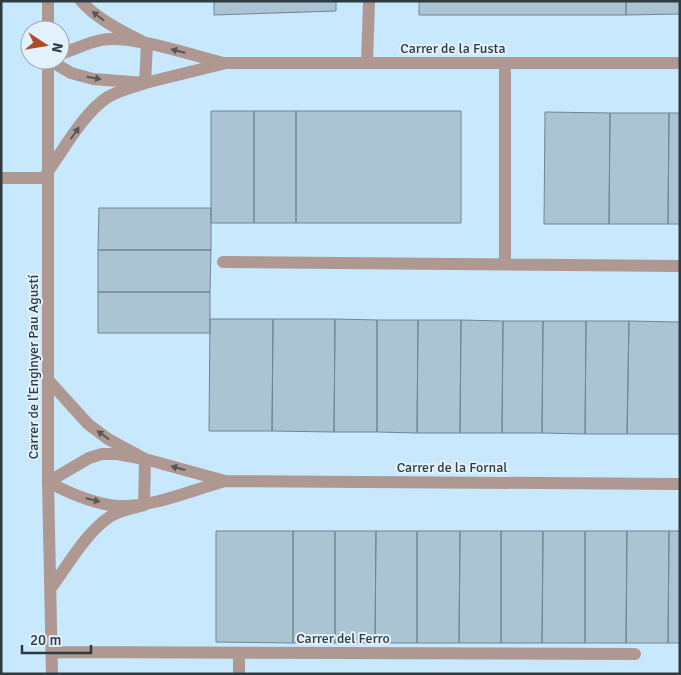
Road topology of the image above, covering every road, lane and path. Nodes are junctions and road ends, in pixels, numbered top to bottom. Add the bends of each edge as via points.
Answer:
1 (48, 1) edge
2 (81, 1) edge
3 (369, 1) edge
4 (48, 20) edge
5 (147, 44) junction
6 (70, 51) edge
7 (226, 63) junction
8 (367, 63) junction
9 (506, 63) junction
10 (680, 63) edge
11 (49, 70) edge
12 (65, 70) edge
13 (146, 83) junction
14 (47, 176) junction
15 (1, 178) edge
16 (223, 262) dead end
17 (505, 264) junction
18 (680, 266) edge
19 (49, 381) junction
20 (145, 459) junction
21 (225, 481) junction
22 (48, 482) junction
23 (680, 484) edge
24 (144, 505) junction
25 (51, 588) junction
26 (52, 652) junction
27 (239, 653) junction
28 (635, 654) dead end
29 (52, 674) edge
30 (239, 674) edge

1 - 4 street
5 -> 2 street, Carrer de la Fusta via 107,23
3 - 8 street
5 - 6 street, Carrer de la Fusta via 102,40
7 -> 5 street, Carrer de la Fusta
5 - 13 street
7 - 8 street, Carrer de la Fusta
7 - 13 street, Carrer de la Fusta
8 - 9 street, Carrer de la Fusta
9 - 10 street, Carrer de la Fusta
9 - 17 street
11 - 14 street, Carrer de l'Enginyer Pau Agustí
12 -> 13 street, Carrer de la Fusta via 93,79
14 -> 13 street, Carrer de la Fusta via 99,104 110,96
14 - 15 street
14 - 19 street, Carrer de l'Enginyer Pau Agustí
16 - 17 street
17 - 18 street
20 -> 19 street, Carrer de la Fornal via 88,424
19 - 22 street, Carrer de l'Enginyer Pau Agustí
21 -> 20 street, Carrer de la Fornal
20 - 22 street, Carrer de la Fornal via 102,454
20 - 24 street
21 - 23 street, Carrer de la Fornal
21 - 24 street, Carrer de la Fornal
22 -> 24 street, Carrer de la Fornal via 74,495 96,501 119,506
22 - 25 street, Carrer de l'Enginyer Pau Agustí
24 - 25 street, Carrer de la Fornal via 112,515 102,523
25 - 26 street, Carrer de l'Enginyer Pau Agustí
26 - 27 street, Carrer del Ferro
26 - 29 street, Carrer de l'Enginyer Pau Agustí
27 - 28 street, Carrer del Ferro
27 - 30 street

